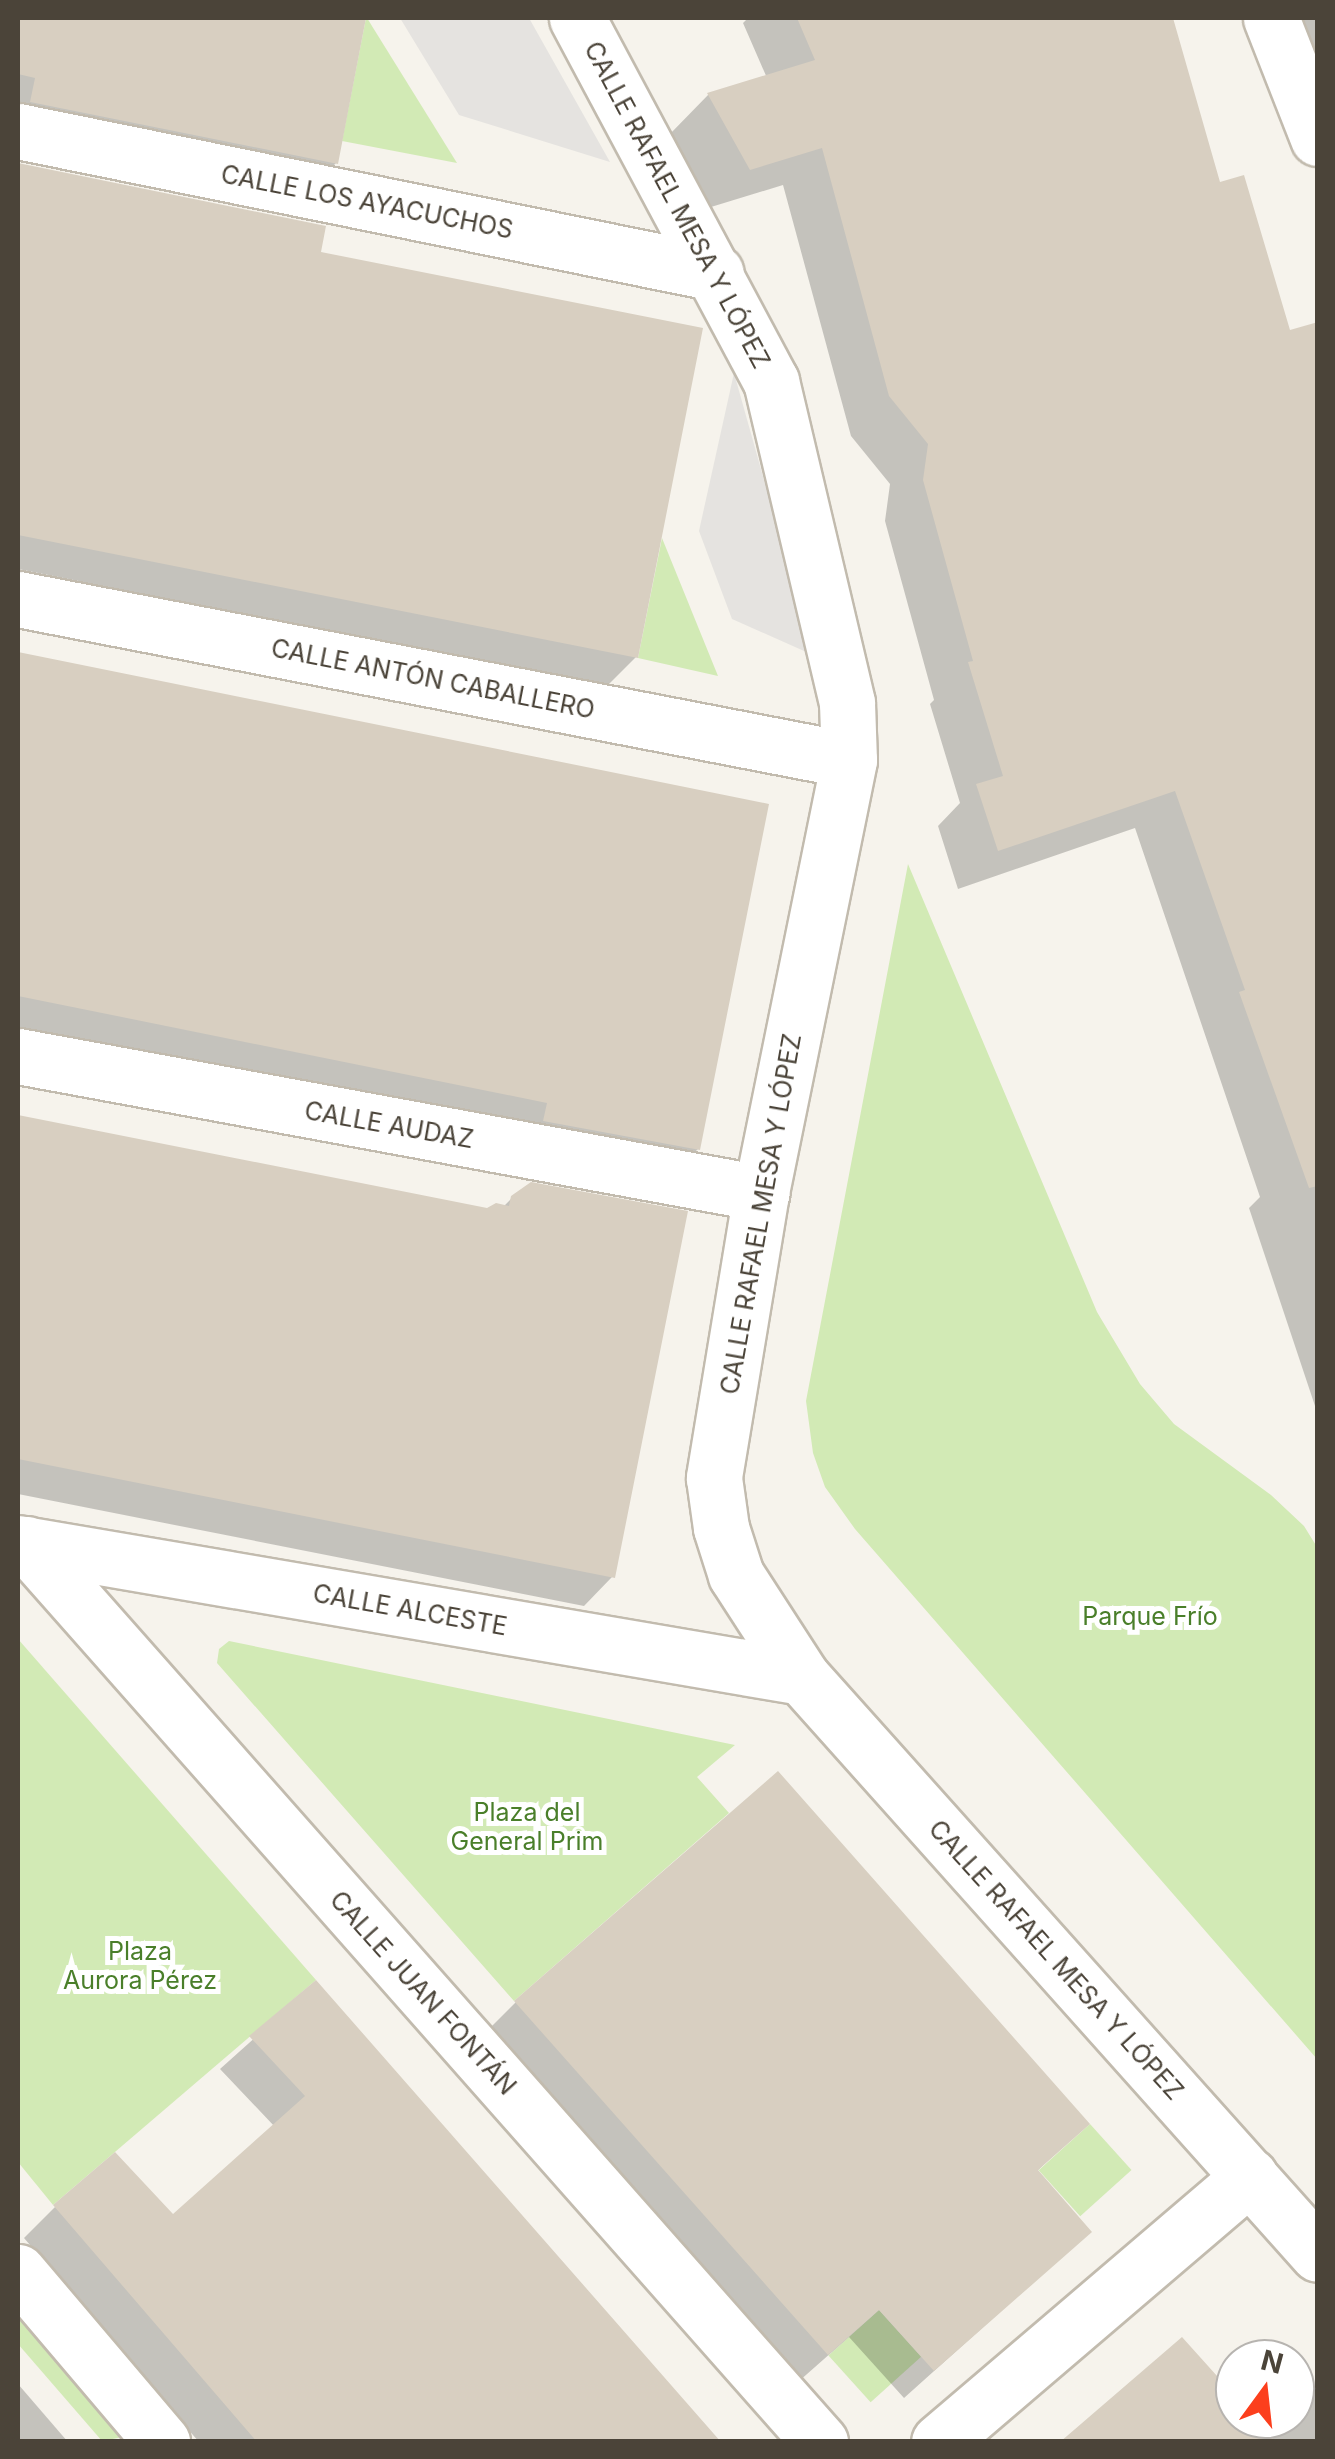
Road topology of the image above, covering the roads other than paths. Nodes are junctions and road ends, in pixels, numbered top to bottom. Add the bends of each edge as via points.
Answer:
1 (577, 18) edge
2 (1271, 18) edge
3 (18, 132) edge
4 (1318, 138) edge
5 (716, 274) junction
6 (18, 599) edge
7 (849, 760) junction
8 (18, 1056) edge
9 (761, 1193) junction
10 (22, 1543) edge
11 (802, 1677) junction
12 (1250, 2176) junction
13 (1318, 2254) edge
14 (18, 2272) edge
15 (162, 2442) edge
16 (820, 2442) edge
17 (939, 2442) edge

1 - 5 street, CALLE RAFAEL MESA Y LÓPEZ
2 - 4 street
3 - 5 street, CALLE LOS AYACUCHOS
5 - 7 street, CALLE RAFAEL MESA Y LÓPEZ via 771,380 847,702
6 - 7 street, CALLE ANTÓN CABALLERO
7 - 9 street, CALLE RAFAEL MESA Y LÓPEZ
8 - 9 street, CALLE AUDAZ
9 - 11 street, CALLE RAFAEL MESA Y LÓPEZ via 714,1478 720,1528 736,1575
10 - 11 street, CALLE ALCESTE
10 - 16 street, CALLE JUAN FONTÁN
11 - 12 street, CALLE RAFAEL MESA Y LÓPEZ
12 - 13 street, CALLE RAFAEL MESA Y LÓPEZ
12 - 17 street
14 - 15 street

